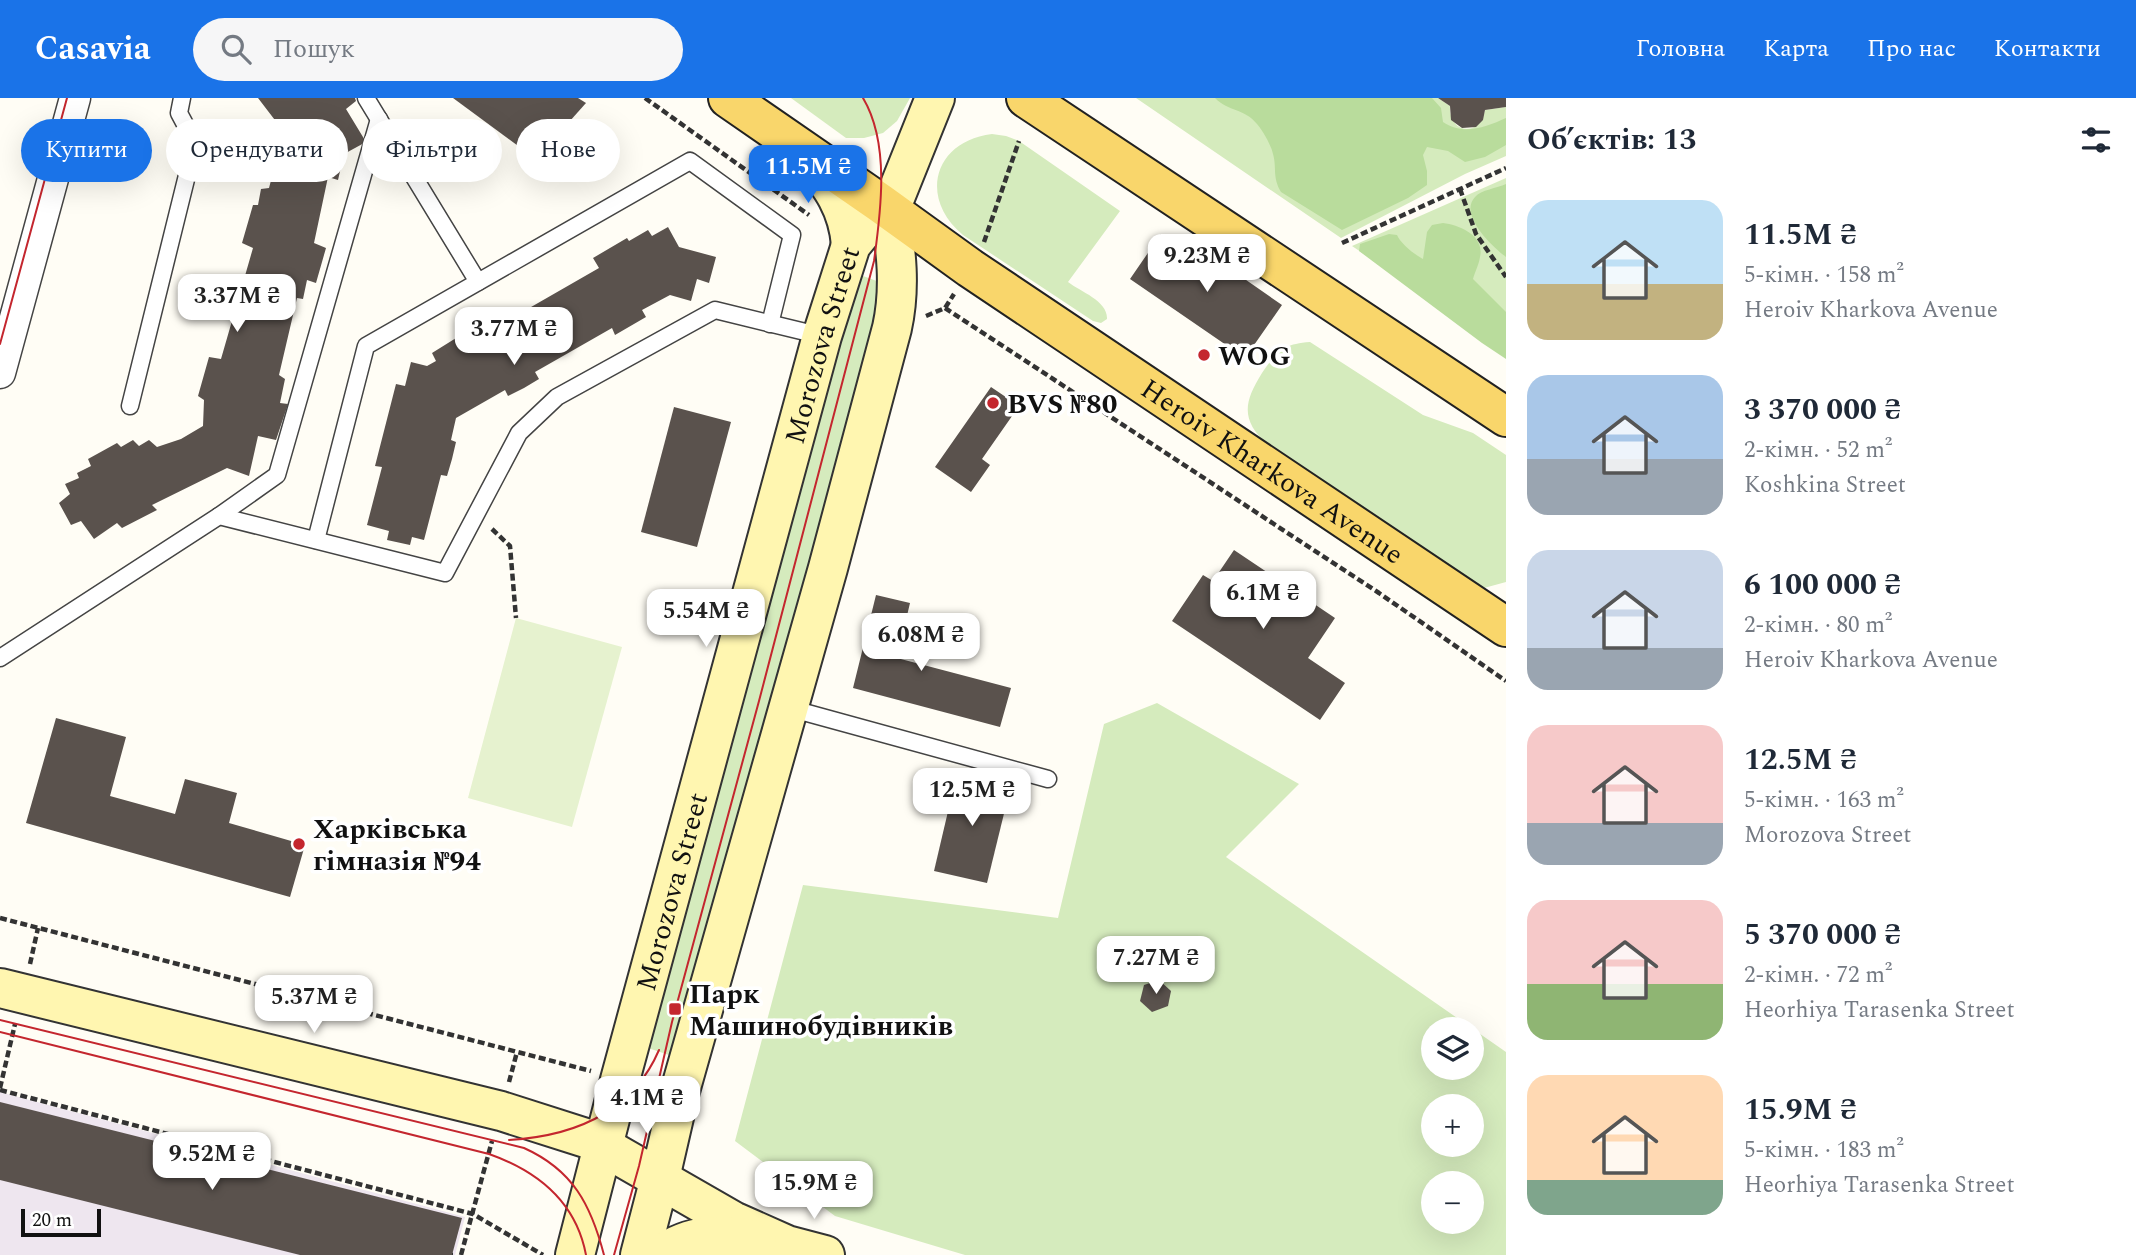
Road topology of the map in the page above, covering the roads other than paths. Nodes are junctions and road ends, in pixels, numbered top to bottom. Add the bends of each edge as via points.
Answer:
1 (75, 98) edge
2 (183, 98) edge
3 (366, 98) edge
4 (728, 98) edge
5 (935, 98) edge
6 (1026, 98) edge
7 (379, 119) edge
8 (806, 152) junction
9 (362, 178) edge
10 (417, 182) edge
11 (890, 210) junction
12 (851, 244) junction
13 (478, 282) junction
14 (770, 324) junction
15 (822, 337) junction
16 (0, 373) edge
17 (130, 405) dead end
18 (1506, 417) edge
19 (219, 516) junction
20 (316, 540) junction
21 (1506, 627) edge
22 (0, 658) edge
23 (789, 708) junction
24 (1048, 779) dead end
25 (8, 1002) edge
26 (604, 1146) junction
27 (660, 1178) junction
28 (787, 1245) junction
29 (575, 1255) edge
30 (640, 1255) edge
31 (661, 1255) edge
32 (825, 1255) edge

1 - 16 street
2 - 17 lane via 179,113 195,143
3 - 7 lane
4 - 8 main road, Heroiv Kharkova Avenue
5 - 11 main road
6 - 18 main road
8 - 11 main road, Heroiv Kharkova Avenue
8 - 12 main road via 838,197
9 - 19 lane via 277,475
10 - 13 lane
11 - 12 main road, Morozova Street via 870,222
11 - 21 main road, Heroiv Kharkova Avenue
11 - 23 main road, Morozova Street via 898,278 896,311
12 - 15 main road, Morozova Street
13 - 14 lane via 690,161 792,235
13 - 20 lane via 366,346
14 - 15 lane
14 - 20 lane via 715,310 557,397 519,433 444,573
15 - 26 main road, Morozova Street
19 - 20 lane
19 - 22 lane
23 - 24 lane
23 - 27 main road, Morozova Street via 680,1091
25 - 26 main road via 501,1111
26 - 27 main road
26 - 29 main road, Morozova Street
27 - 28 main road via 717,1213
27 - 30 main road, Morozova Street
28 - 31 main road via 714,1235 681,1243
28 - 32 main road

